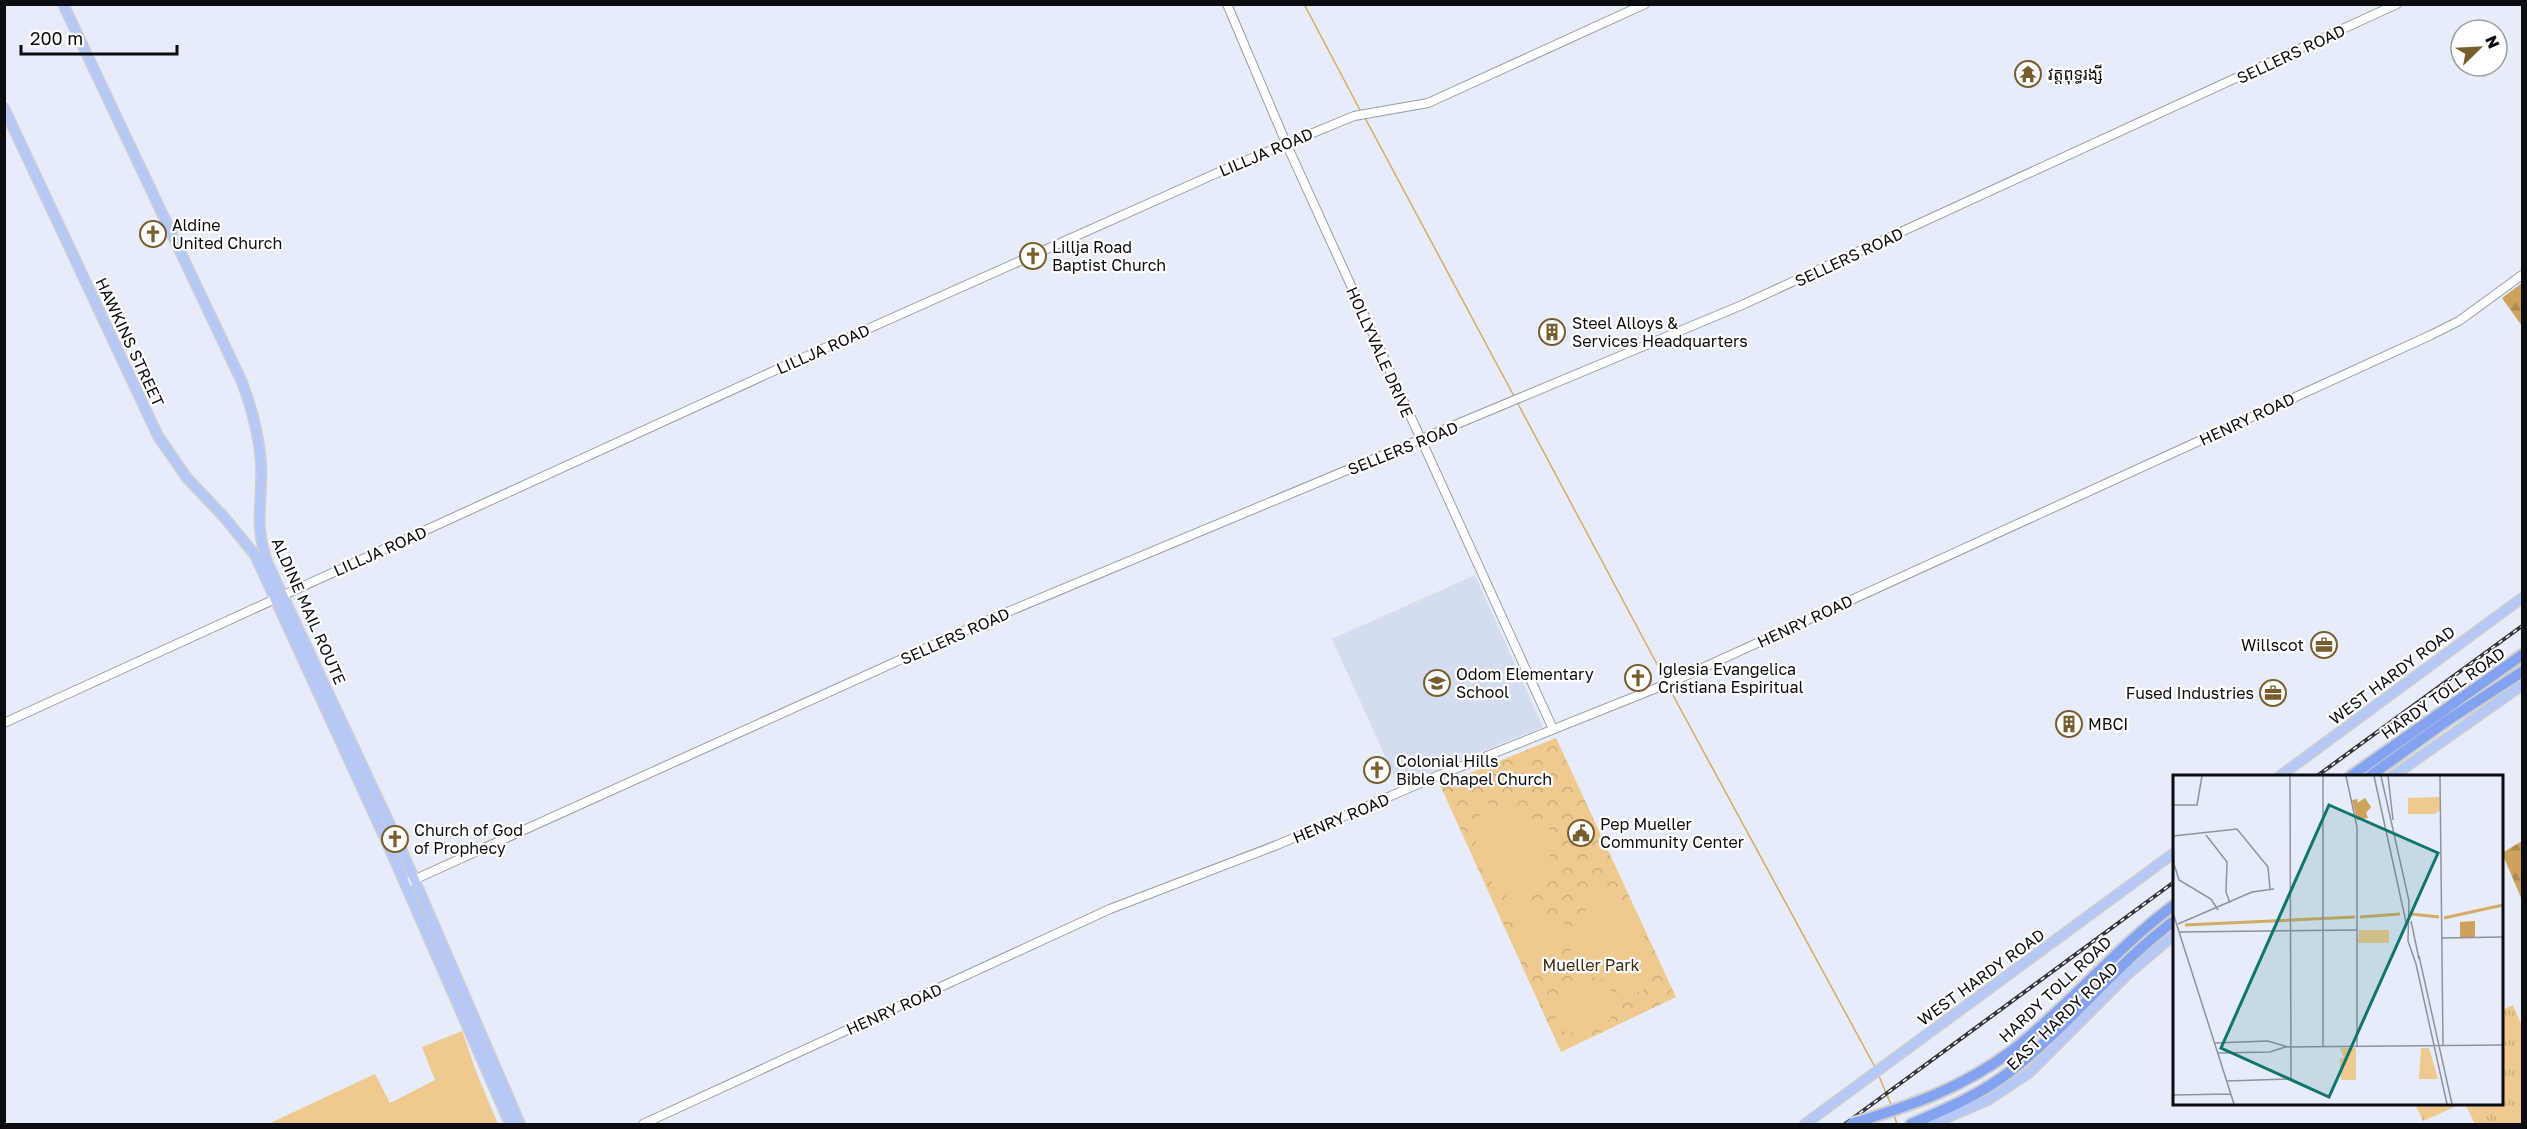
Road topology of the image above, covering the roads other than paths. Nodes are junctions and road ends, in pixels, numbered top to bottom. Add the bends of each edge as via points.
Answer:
1 (63, 4) edge
2 (1227, 4) edge
3 (1645, 4) edge
4 (2397, 4) edge
5 (4, 108) edge
6 (1286, 143) junction
7 (2523, 275) edge
8 (1420, 441) junction
9 (261, 567) joint
10 (279, 597) junction
11 (2523, 598) edge
12 (2523, 655) edge
13 (2523, 672) edge
14 (2523, 685) edge
15 (7, 722) edge
16 (1553, 729) junction
17 (2283, 775) edge
18 (2354, 775) edge
19 (2373, 775) edge
20 (2396, 775) edge
21 (2173, 855) edge
22 (409, 882) junction
23 (2173, 907) edge
24 (2173, 922) edge
25 (2173, 937) edge
26 (475, 1031) junction
27 (1928, 1121) edge
28 (510, 1125) edge
29 (520, 1125) edge
30 (643, 1125) edge
31 (1805, 1125) edge
32 (1851, 1125) edge
33 (1911, 1125) edge

1 - 10 main road, ALDINE MAIL ROUTE via 245,391 260,450 260,540
2 - 6 street, HOLLYVALE DRIVE
3 - 6 street, LILLJA ROAD via 1428,103 1357,115
4 - 8 street, SELLERS ROAD via 1742,306
5 - 9 main road, HAWKINS STREET via 158,436 187,478 244,540
6 - 8 street, HOLLYVALE DRIVE
6 - 10 street, LILLJA ROAD
7 - 16 street, HENRY ROAD via 2459,321 2432,335 1674,681
8 - 16 street, HOLLYVALE DRIVE
8 - 22 street, SELLERS ROAD via 986,621
9 - 10 main road, ALDINE MAIL ROUTE
10 - 15 street, LILLJA ROAD
10 - 22 main road, ALDINE MAIL ROUTE
11 - 17 main road, WEST HARDY ROAD
12 - 18 highway, HARDY TOLL ROAD
13 - 19 highway, HARDY TOLL ROAD
14 - 20 main road
16 - 30 street, HENRY ROAD via 1102,913
21 - 31 main road, WEST HARDY ROAD
22 - 26 main road, ALDINE MAIL ROUTE
23 - 32 highway, HARDY TOLL ROAD, bridge via 2125,944 2013,1050 1940,1094
24 - 27 highway, HARDY TOLL ROAD via 2148,941 2011,1071
25 - 27 main road, EAST HARDY ROAD via 2129,973 2029,1073 1988,1100
26 - 28 main road, ALDINE MAIL ROUTE
26 - 29 main road, ALDINE MAIL ROUTE
27 - 33 highway, HARDY TOLL ROAD

